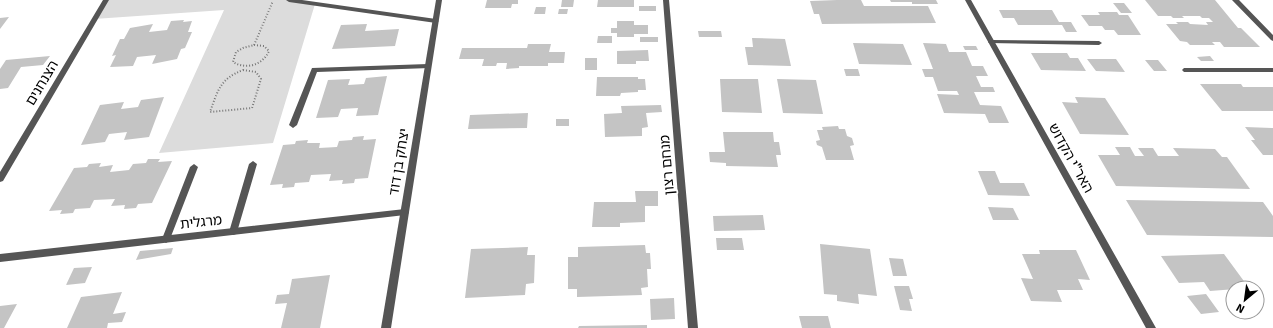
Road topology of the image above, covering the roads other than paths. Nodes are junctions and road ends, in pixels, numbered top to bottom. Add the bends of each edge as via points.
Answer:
1 (106, 0) edge
2 (289, 0) edge
3 (439, 0) edge
4 (666, 0) edge
5 (968, 0) edge
6 (1235, 0) edge
7 (436, 21) junction
8 (1273, 39) edge
9 (991, 42) junction
10 (1099, 43) dead end
11 (428, 66) junction
12 (1186, 70) dead end
13 (1273, 70) edge
14 (293, 125) dead end
15 (253, 164) dead end
16 (194, 167) dead end
17 (0, 178) edge
18 (405, 212) junction
19 (233, 232) junction
20 (166, 239) junction
21 (0, 258) edge
22 (386, 328) edge
23 (693, 328) edge
24 (1151, 328) edge

1 - 17 street, הצנחנים
2 - 7 street
3 - 7 street, יצחק בן דוד
4 - 23 street, מנחם רצון
5 - 9 street, האר"י הקדוש
6 - 8 street
7 - 11 street, יצחק בן דוד
9 - 10 street
9 - 24 street, האר"י הקדוש
11 - 14 street via 314,70
11 - 18 street, יצחק בן דוד
12 - 13 street
15 - 19 street
16 - 20 street
18 - 19 street, מרגלית
18 - 22 street, יצחק בן דוד
19 - 20 street, מרגלית
20 - 21 street, מרגלית

